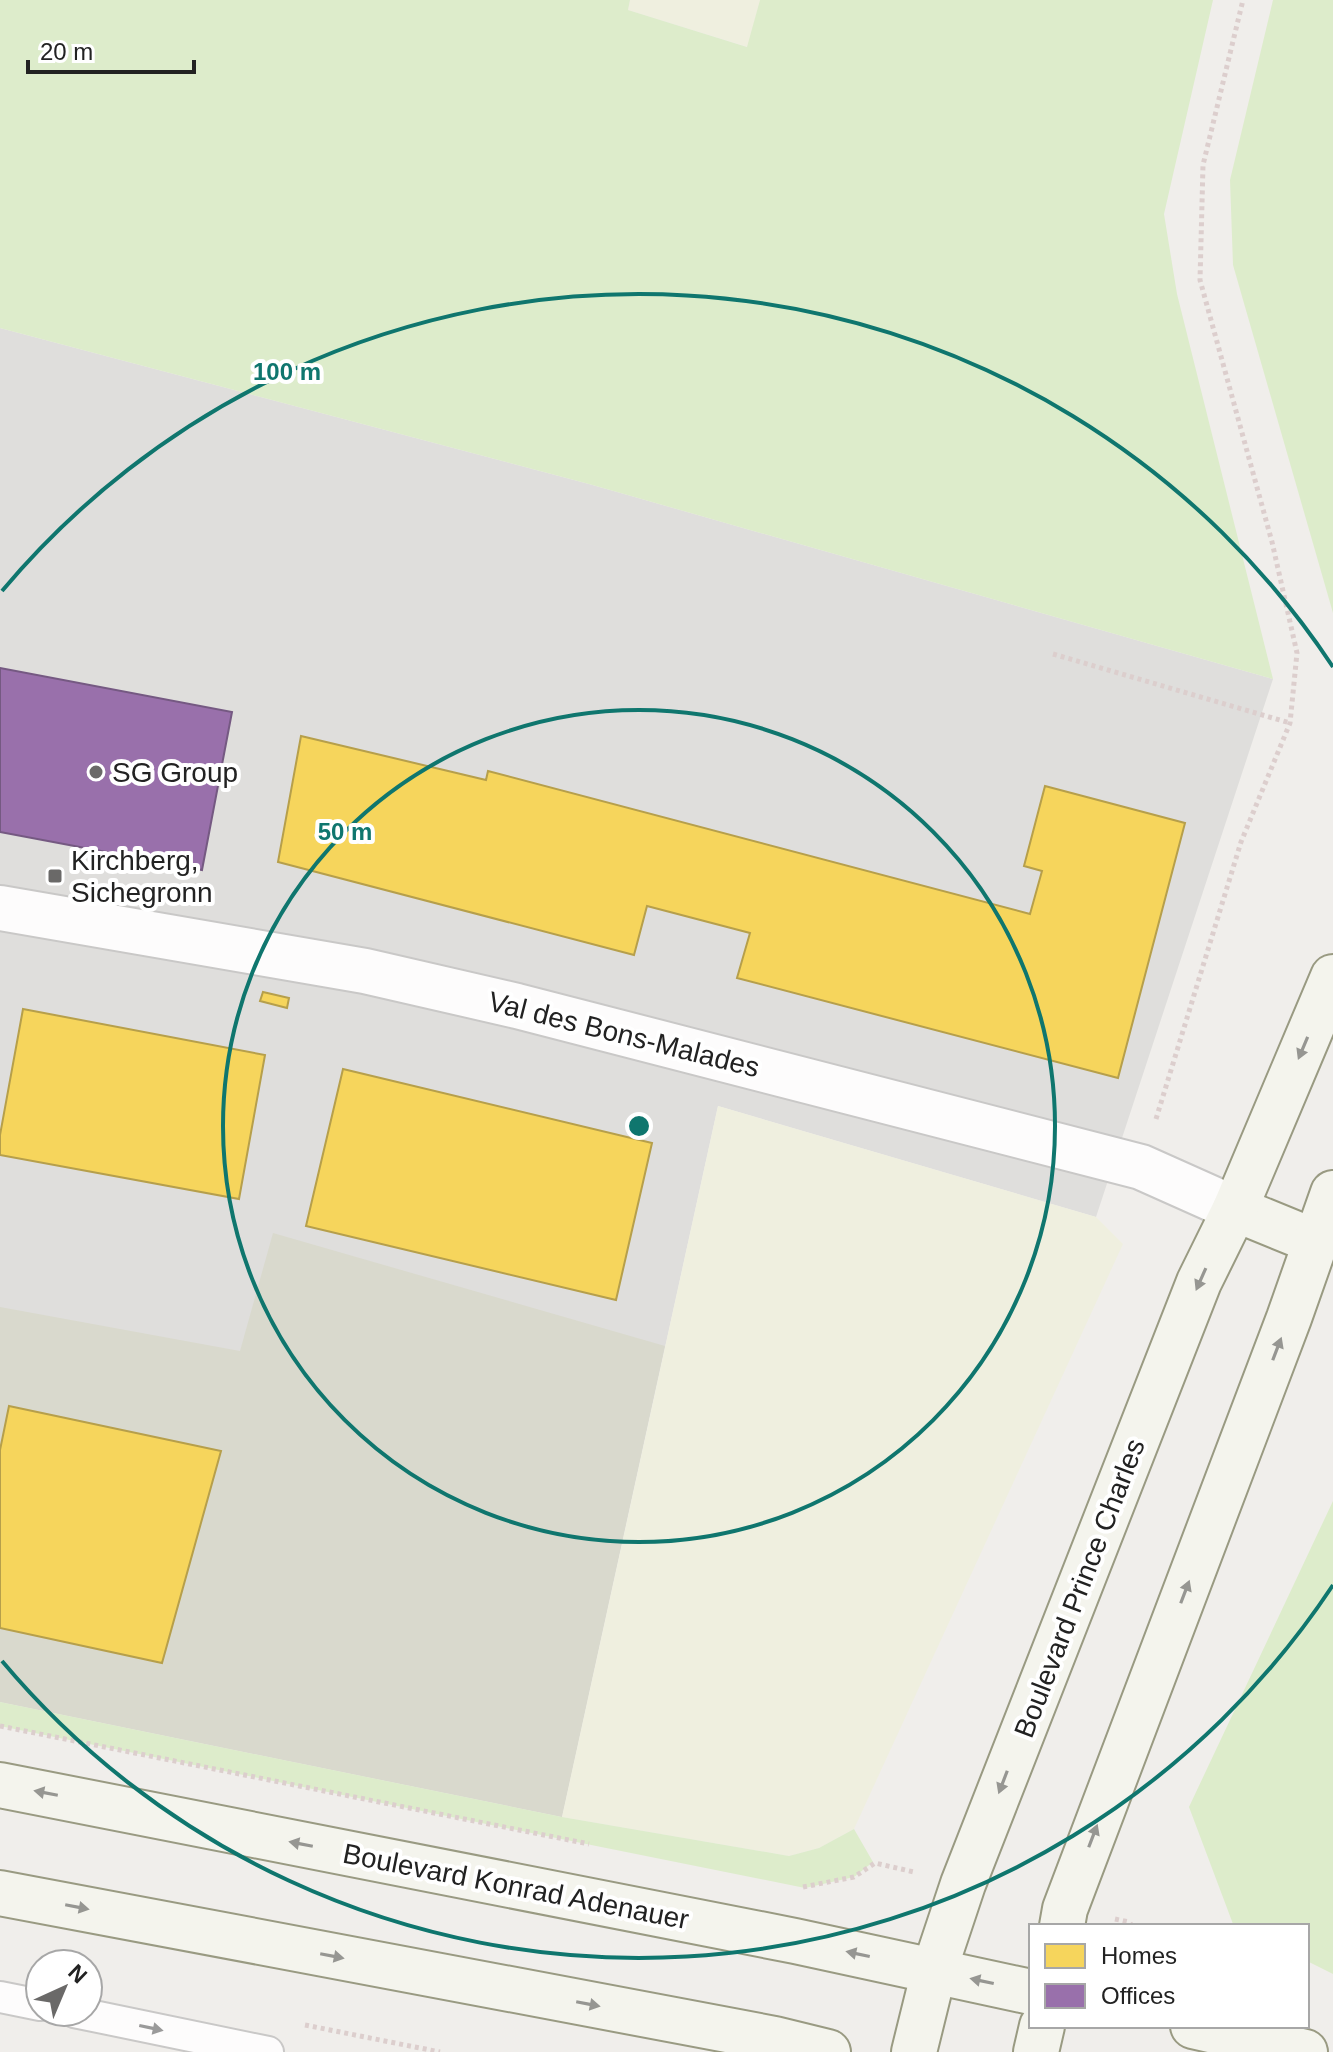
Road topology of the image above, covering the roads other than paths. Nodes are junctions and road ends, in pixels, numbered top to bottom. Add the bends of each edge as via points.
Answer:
1 (0, 908) edge
2 (1333, 977) edge
3 (1333, 1193) edge
4 (1235, 1209) junction
5 (1316, 1242) junction
6 (0, 1785) edge
7 (0, 1893) edge
8 (1062, 1924) edge
9 (934, 1971) junction
10 (1029, 1992) edge
11 (0, 1997) edge
12 (24, 2002) edge
13 (104, 2018) edge
14 (1042, 2028) edge
15 (1202, 2028) edge
16 (268, 2052) edge
17 (828, 2052) edge
18 (914, 2052) edge
19 (1036, 2052) edge
20 (1305, 2052) edge

1 - 4 street, Val des Bons-Malades via 365,971 487,999 1141,1167
2 -> 4 main road, Boulevard Prince Charles
3 - 5 main road
4 - 5 main road
4 -> 9 main road, Boulevard Prince Charles via 1199,1282 963,1884
8 -> 5 main road
9 -> 6 main road, Boulevard Konrad Adenauer
7 -> 17 main road
10 -> 9 main road, Boulevard Konrad Adenauer
9 - 18 main road, Boulevard Prince Charles
11 - 12 lane
13 -> 16 lane
14 - 19 main road
15 - 20 main road

